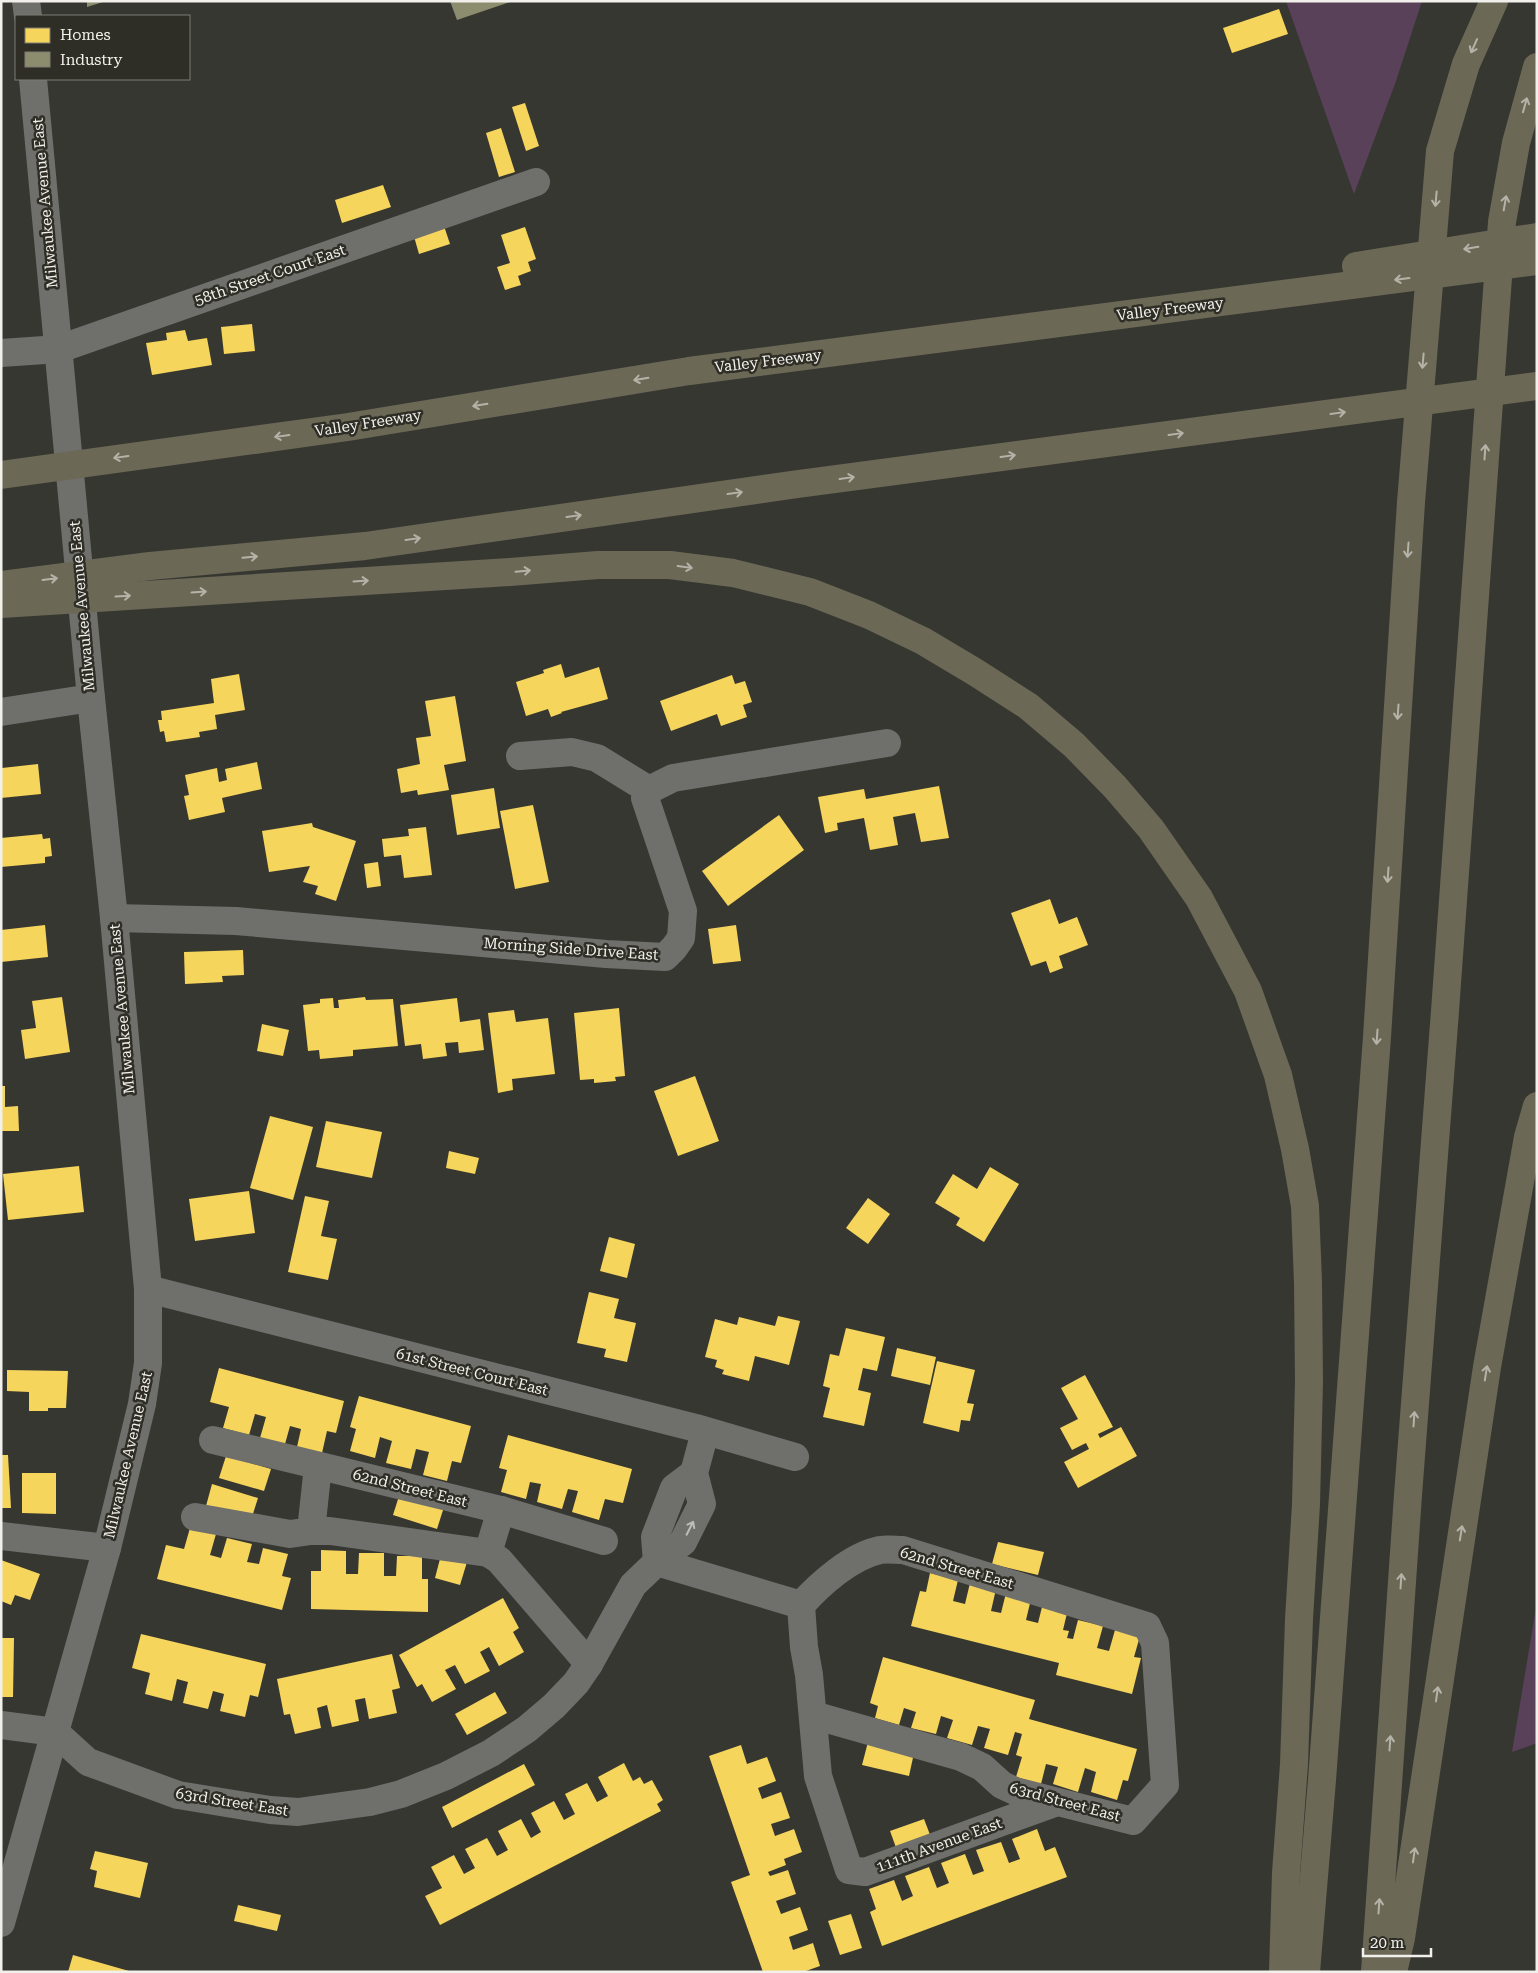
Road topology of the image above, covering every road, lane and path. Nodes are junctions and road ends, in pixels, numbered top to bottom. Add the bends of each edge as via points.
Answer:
1 (26, 1) edge
2 (1494, 1) edge
3 (28, 15) edge
4 (1537, 67) edge
5 (33, 80) edge
6 (536, 182) dead end
7 (1537, 237) edge
8 (1537, 261) edge
9 (59, 349) junction
10 (1, 354) edge
11 (689, 371) junction
12 (1537, 386) edge
13 (1, 475) edge
14 (2, 597) edge
15 (91, 698) junction
16 (1, 712) edge
17 (887, 743) dead end
18 (520, 756) dead end
19 (649, 790) junction
20 (114, 918) junction
21 (1537, 1106) edge
22 (148, 1289) junction
23 (705, 1432) junction
24 (213, 1440) dead end
25 (795, 1457) dead end
26 (318, 1466) junction
27 (501, 1510) junction
28 (195, 1517) dead end
29 (310, 1531) junction
30 (1, 1536) edge
31 (604, 1541) dead end
32 (107, 1548) junction
33 (488, 1553) junction
34 (657, 1562) junction
35 (801, 1605) junction
36 (589, 1664) junction
37 (813, 1715) junction
38 (1162, 1724) joint
39 (1, 1725) edge
40 (55, 1732) junction
41 (1057, 1802) junction
42 (1, 1923) edge
43 (1283, 1972) edge
44 (1306, 1972) edge
45 (1375, 1972) edge
46 (1394, 1972) edge

1 - 3 street
2 -> 44 highway via 1466,64 1440,151 1411,502 1377,1037
45 -> 4 highway via 1502,222 1516,143
5 - 9 street, Milwaukee Avenue East
6 - 9 street, 58th Street Court East
7 -> 11 highway via 1018,324
8 -> 11 highway, Valley Freeway
9 - 10 street, 58th Street Court East
9 - 15 street, Milwaukee Avenue East
11 -> 13 highway, Valley Freeway via 348,427
14 -> 12 highway via 150,566 365,546
14 -> 43 highway via 150,595 598,565 670,565 732,574 810,592 869,615 923,642 1028,706 1074,745 1115,787 1151,830 1199,898 1248,991 1278,1075 1305,1206 1309,1382 1306,1504
15 - 16 street
15 - 20 street, Milwaukee Avenue East
17 - 19 street via 673,778
18 - 19 street via 572,752 597,758
19 - 20 street, Morning Side Drive East via 645,798 683,911 682,938 664,957 236,921
20 - 22 street, Milwaukee Avenue East
46 -> 21 highway via 1402,1938 1487,1368 1528,1137
22 - 23 street, 61st Street Court East
22 - 32 street, Milwaukee Avenue East via 148,1364 142,1404
23 - 25 street, 61st Street Court East
23 - 34 street via 694,1473 674,1488 655,1537
24 - 26 street, 62nd Street East
26 - 27 street, 62nd Street East
26 - 29 street
27 - 31 street, 62nd Street East
27 - 33 street
28 - 29 street via 290,1534
29 - 33 street via 339,1532
30 - 32 street
32 - 40 street, Milwaukee Avenue East
33 - 36 street via 499,1560
34 - 35 street
34 - 36 street, 63rd Street East via 633,1585
35 - 37 street, 111th Avenue East
35 - 38 street, 62nd Street East via 820,1583 858,1559 880,1550 903,1550 1147,1626 1156,1643
36 - 40 street, 63rd Street East via 576,1683 527,1729 491,1753 446,1776 370,1802 298,1812 178,1795 88,1762
37 - 41 street, 63rd Street East via 961,1757 982,1767 1014,1791
37 - 41 street, 111th Avenue East via 818,1776 849,1870 865,1872
38 - 41 street, 63rd Street East via 1165,1785 1133,1821
39 - 40 street
40 - 42 street, Milwaukee Avenue East

